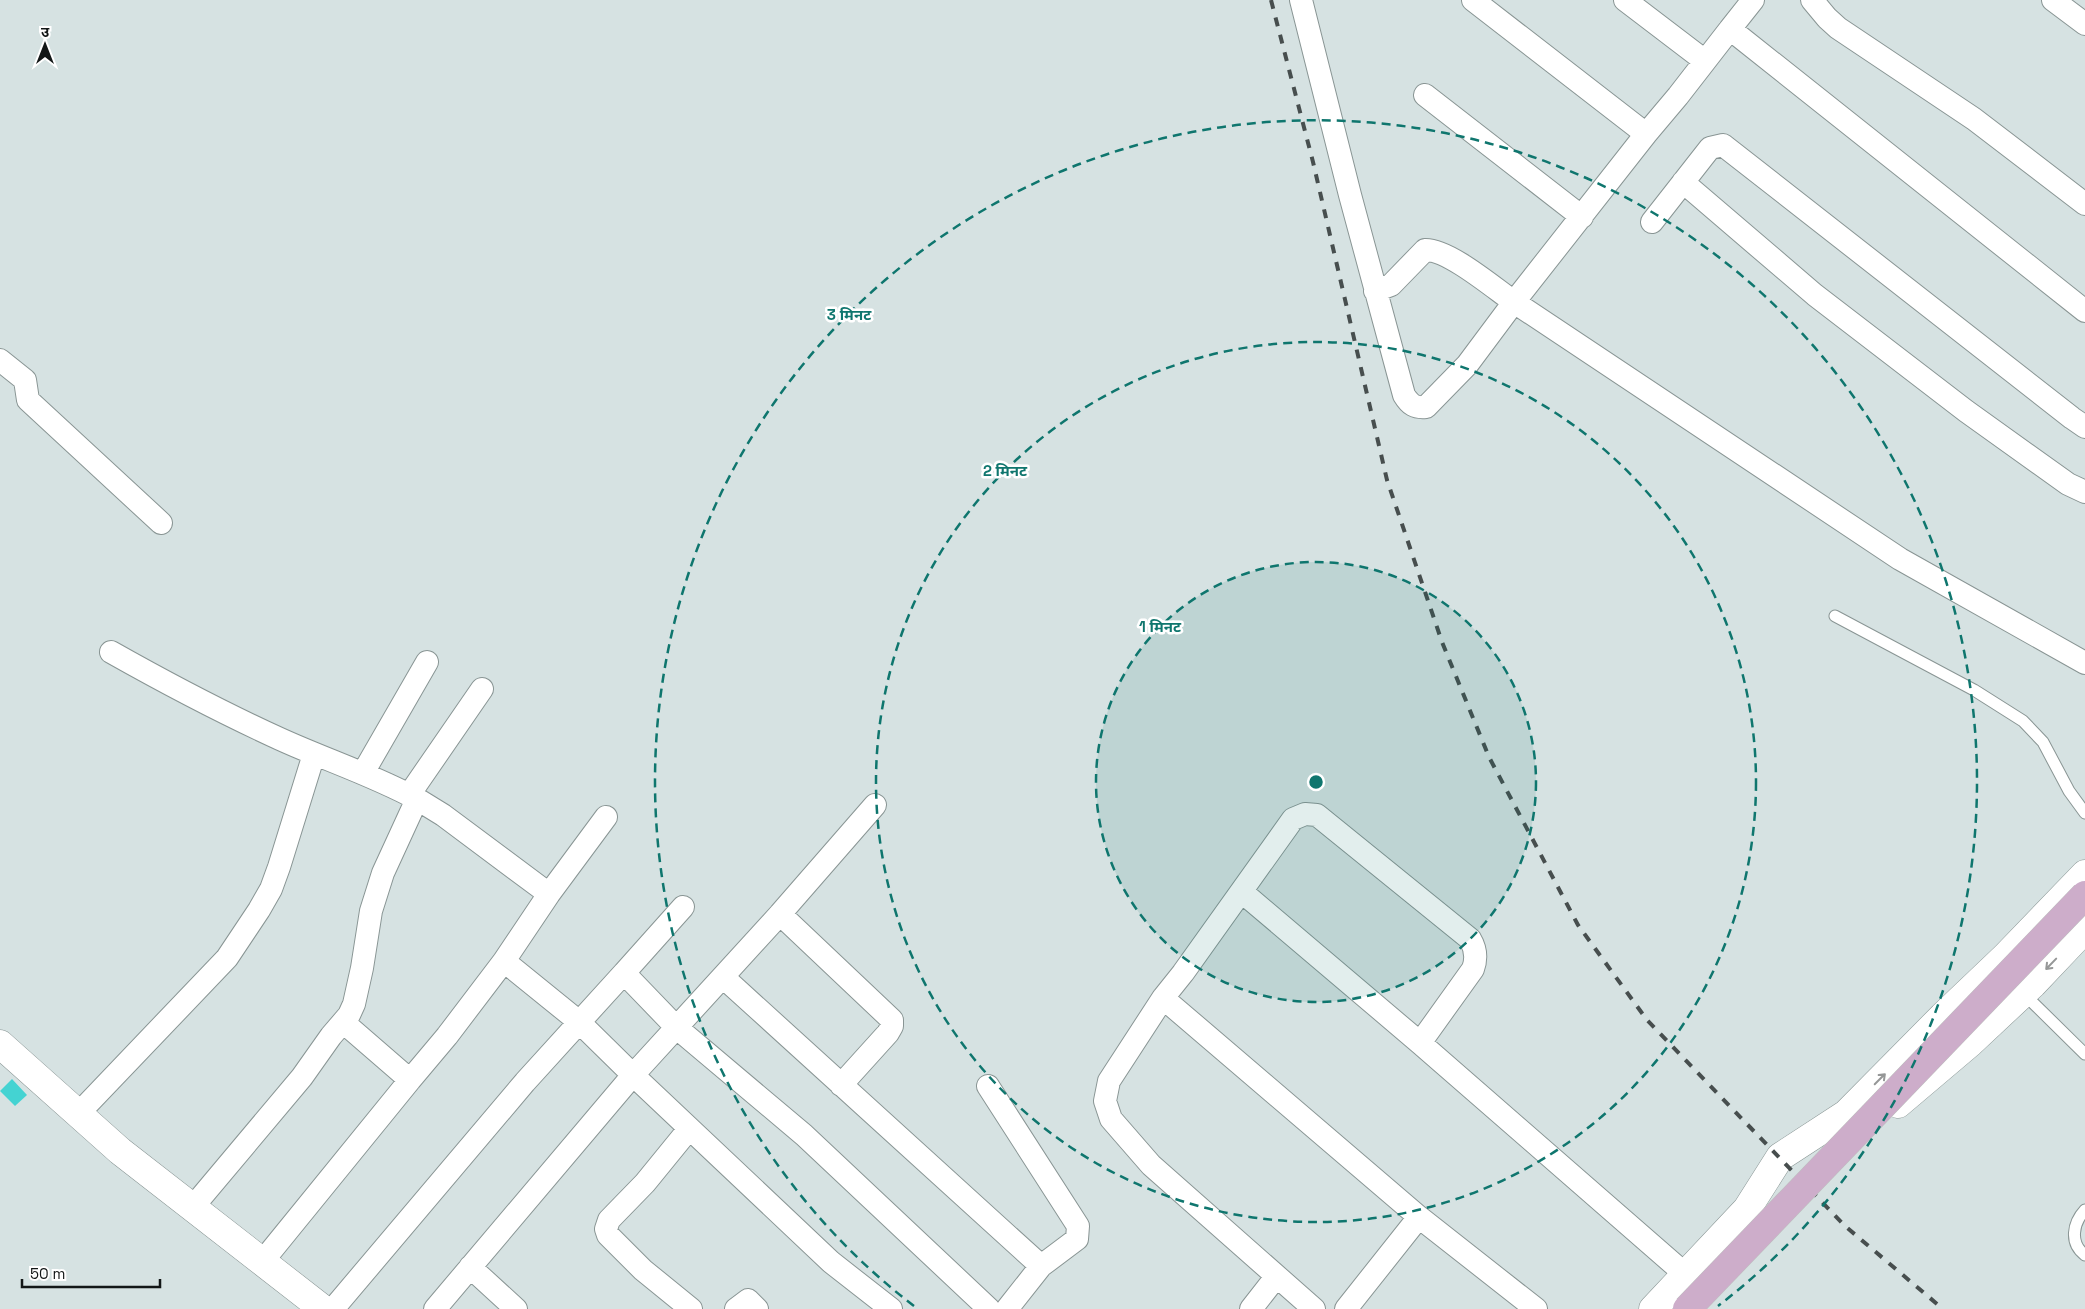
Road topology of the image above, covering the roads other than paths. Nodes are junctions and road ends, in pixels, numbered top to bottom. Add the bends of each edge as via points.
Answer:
1 (1301, 0) edge
2 (1473, 0) edge
3 (1625, 0) edge
4 (1752, 0) edge
5 (1812, 0) edge
6 (2053, 0) edge
7 (2085, 24) edge
8 (1730, 29) junction
9 (1705, 61) junction
10 (1425, 95) dead end
11 (1646, 134) junction
12 (1683, 182) junction
13 (2085, 204) edge
14 (1582, 217) junction
15 (1652, 222) dead end
16 (1375, 291) junction
17 (1514, 302) junction
18 (2085, 312) edge
19 (0, 360) edge
20 (2085, 426) edge
21 (2085, 492) edge
22 (162, 523) dead end
23 (1835, 616) dead end
24 (111, 652) dead end
25 (427, 662) dead end
26 (2085, 664) edge
27 (482, 689) dead end
28 (314, 754) junction
29 (363, 773) junction
30 (413, 797) junction
31 (875, 805) dead end
32 (2085, 814) edge
33 (606, 817) dead end
34 (2085, 874) edge
35 (1242, 892) junction
36 (549, 894) junction
37 (2085, 895) edge
38 (683, 907) dead end
39 (780, 914) junction
40 (2085, 929) edge
41 (504, 961) junction
42 (624, 973) junction
43 (723, 977) junction
44 (2023, 993) junction
45 (1163, 998) junction
46 (578, 1021) junction
47 (343, 1022) junction
48 (677, 1028) junction
49 (1420, 1043) junction
50 (0, 1044) edge
51 (2085, 1054) edge
52 (633, 1076) junction
53 (410, 1080) junction
54 (840, 1085) junction
55 (988, 1086) dead end
56 (78, 1114) junction
57 (1846, 1114) junction
58 (689, 1129) junction
59 (192, 1208) junction
60 (2085, 1210) edge
61 (1419, 1217) junction
62 (2085, 1255) edge
63 (262, 1262) junction
64 (1041, 1266) junction
65 (470, 1267) junction
66 (1683, 1276) junction
67 (1276, 1277) junction
68 (323, 1309) edge
69 (333, 1309) edge
70 (435, 1309) edge
71 (516, 1309) edge
72 (691, 1309) edge
73 (736, 1309) edge
74 (757, 1309) edge
75 (891, 1309) edge
76 (989, 1309) edge
77 (1007, 1309) edge
78 (1251, 1309) edge
79 (1314, 1309) edge
80 (1346, 1309) edge
81 (1536, 1309) edge
82 (1653, 1309) edge
83 (1680, 1309) edge
84 (1687, 1309) edge

1 - 16 street
2 - 11 street
3 - 9 street
4 - 8 street
5 - 13 street via 1838,28 1974,119
6 - 7 street
8 - 9 street
8 - 18 street
9 - 11 street
10 - 14 street
11 - 14 street
12 - 15 street
12 - 20 street via 1710,148 1723,145
12 - 21 street via 1815,295 1966,411 2068,484
14 - 17 street
16 - 17 street via 1391,285 1425,250 1435,250
16 - 17 street via 1404,395 1408,403 1417,408 1426,406 1468,365
17 - 26 street via 1900,559
19 - 22 street via 25,380 28,400
23 - 32 lane via 1974,690 2023,721 2043,742
24 - 28 street via 230,715
25 - 29 street
27 - 30 street
28 - 29 street
28 - 56 street via 271,889 259,910 227,958
29 - 30 street
30 - 36 street via 443,815
30 - 47 street via 371,911 354,1004
31 - 39 street
33 - 36 street
57 -> 34 street
35 - 45 street
35 - 49 street
35 - 49 street via 1293,819 1305,814 1317,815 1470,939 1476,961
36 - 41 street
37 - 84 main road, bridge
38 - 42 street
39 - 43 street
39 - 54 street via 892,1020 888,1033
40 -> 44 street
41 - 46 street
41 - 53 street
42 - 46 street
42 - 48 street
43 - 48 street
43 - 54 street
44 - 51 lane
44 - 57 street via 1970,1044 1898,1104 1864,1116
45 - 61 street
45 - 67 street via 1109,1081 1104,1101 1111,1119 1151,1166
46 - 52 street
46 - 69 street
47 - 53 street
47 - 59 street via 302,1077
48 - 52 street
48 - 76 street via 804,1135
49 - 66 street
50 - 56 street
52 - 58 street
52 - 65 street
53 - 63 street
54 - 64 street
55 - 64 street via 1078,1226 1076,1239
56 - 59 street
57 - 66 street via 1780,1157 1746,1209
58 - 72 street via 645,1184 609,1220 606,1229 608,1235 643,1270
58 - 75 street via 831,1262
59 - 63 street
60 - 62 lane via 2078,1219 2074,1236
61 - 80 street
61 - 81 street
63 - 68 street
64 - 77 street
65 - 70 street
65 - 71 street
66 - 82 street
66 - 83 street
67 - 78 street
67 - 79 street
73 - 74 street via 748,1300

